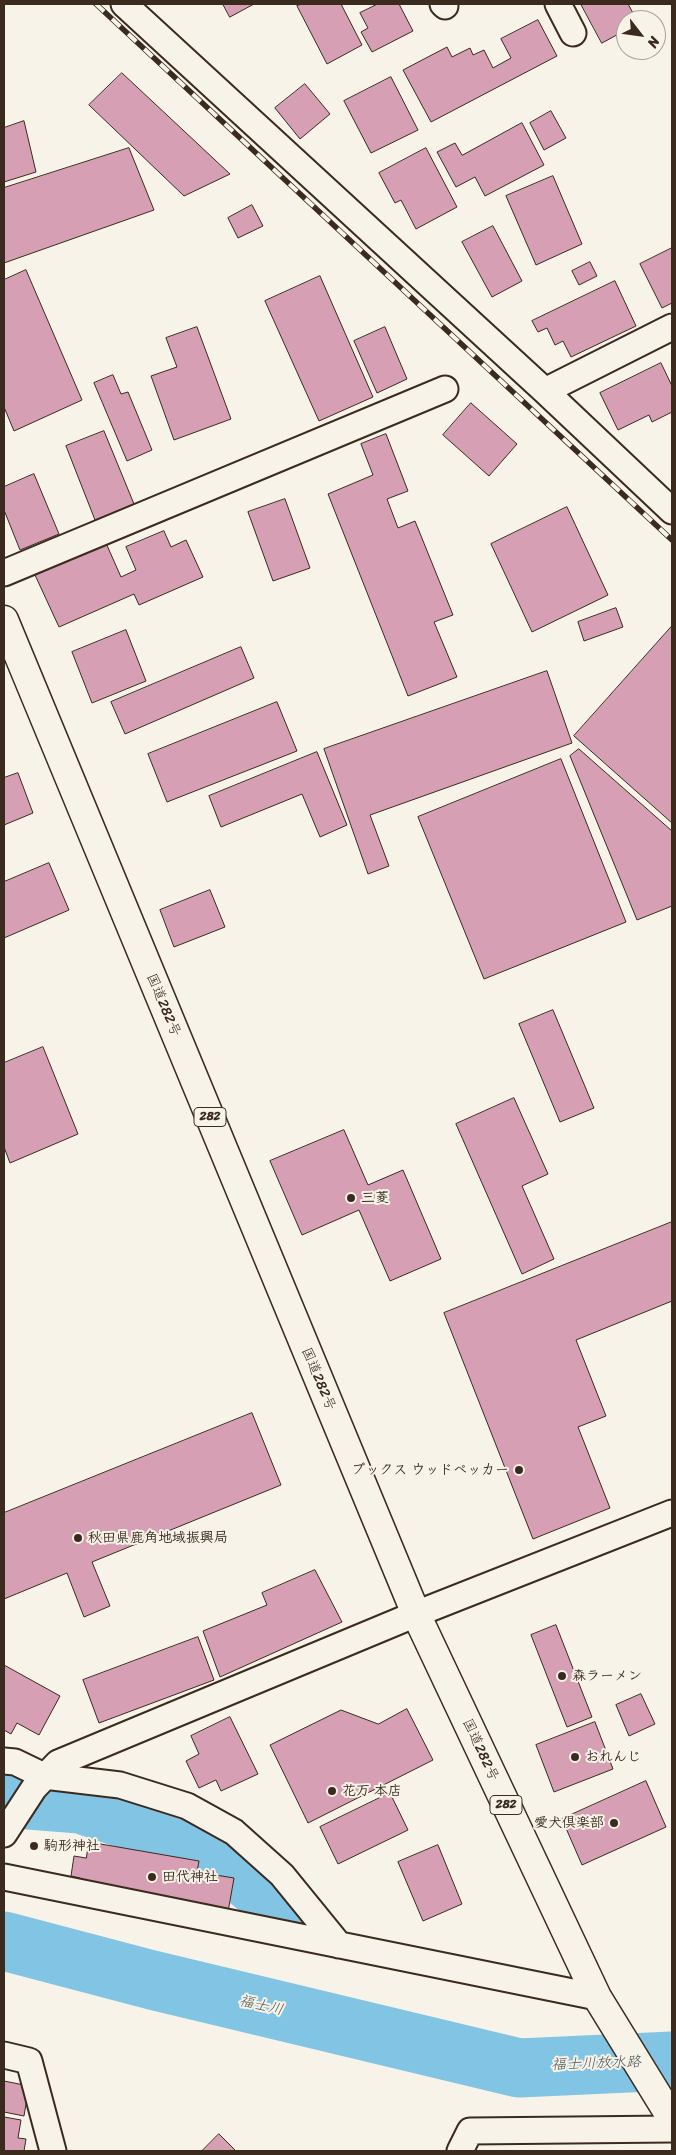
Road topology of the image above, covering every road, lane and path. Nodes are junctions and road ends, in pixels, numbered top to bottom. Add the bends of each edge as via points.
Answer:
1 (124, 4) edge
2 (558, 4) edge
3 (573, 33) dead end
4 (672, 327) edge
5 (446, 389) dead end
6 (545, 391) junction
7 (672, 511) edge
8 (4, 573) edge
9 (4, 620) edge
10 (672, 1513) edge
11 (416, 1614) junction
12 (4, 1761) edge
13 (39, 1782) junction
14 (9, 1824) edge
15 (4, 1877) edge
16 (339, 1946) junction
17 (597, 1997) junction
18 (4, 2055) edge
19 (672, 2119) edge
20 (672, 2129) edge
21 (53, 2151) edge
22 (460, 2151) edge

1 - 6 street
2 - 3 street
4 - 6 street
5 - 8 street
6 - 7 street
9 - 11 highway, 国道282号 / 282
10 - 11 street
11 - 13 street via 58,1763
11 - 17 highway, 国道282号 / 282
12 - 13 street via 15,1762
13 - 14 street
13 - 16 street via 120,1785 187,1806 234,1832 282,1875
15 - 16 street
16 - 17 street
17 - 19 highway, 国道282号 / 282
18 - 21 street via 29,2061
20 - 22 street via 470,2131

